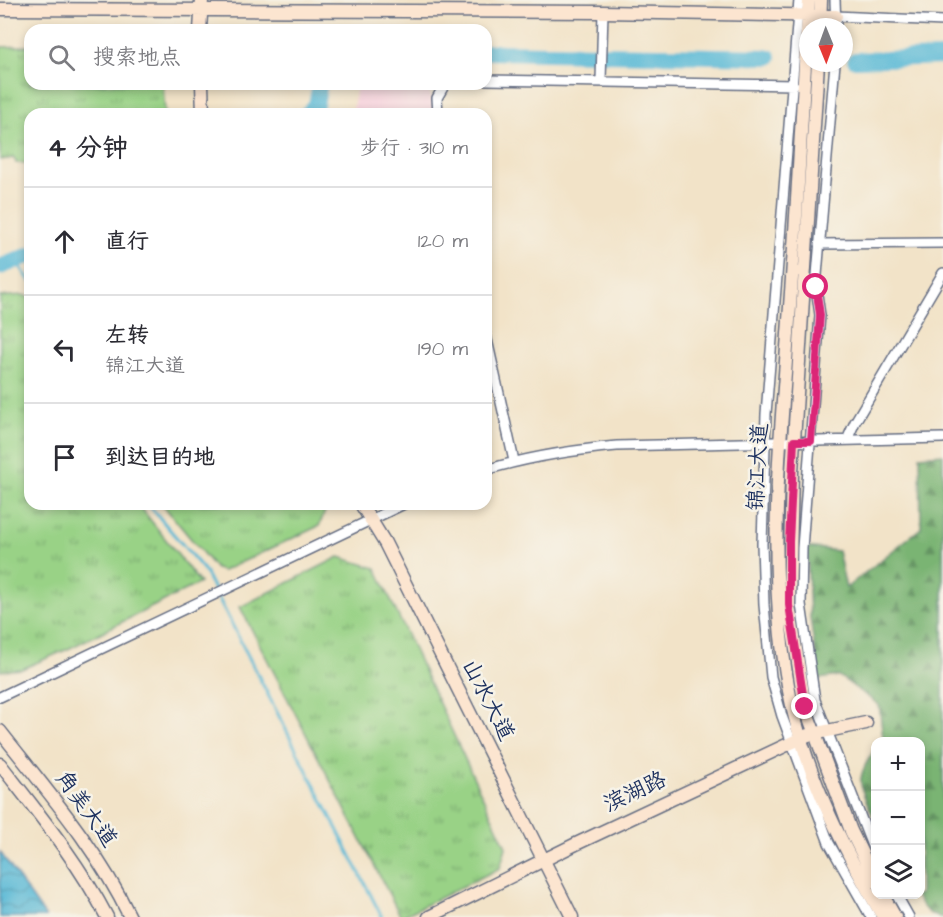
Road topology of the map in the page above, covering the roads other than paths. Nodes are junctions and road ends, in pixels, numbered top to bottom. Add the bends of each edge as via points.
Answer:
1 (799, 0) edge
2 (809, 0) edge
3 (821, 0) edge
4 (835, 0) edge
5 (202, 5) edge
6 (361, 5) edge
7 (0, 9) edge
8 (603, 12) junction
9 (812, 18) edge
10 (836, 18) edge
11 (853, 21) edge
12 (943, 21) edge
13 (200, 24) edge
14 (799, 66) edge
15 (808, 72) edge
16 (817, 72) edge
17 (834, 72) edge
18 (492, 80) edge
19 (601, 80) junction
20 (794, 85) junction
21 (202, 90) edge
22 (442, 90) edge
23 (203, 108) edge
24 (438, 108) edge
25 (943, 243) edge
26 (819, 244) junction
27 (943, 273) edge
28 (492, 362) edge
29 (943, 438) edge
30 (847, 440) junction
31 (794, 441) junction
32 (811, 441) junction
33 (765, 442) junction
34 (780, 442) junction
35 (514, 461) junction
36 (492, 468) edge
37 (365, 510) edge
38 (393, 510) edge
39 (373, 521) junction
40 (0, 697) edge
41 (866, 723) dead end
42 (0, 731) edge
43 (821, 732) junction
44 (796, 740) junction
45 (0, 764) edge
46 (871, 845) edge
47 (544, 860) junction
48 (871, 872) edge
49 (885, 899) edge
50 (899, 899) edge
51 (106, 917) edge
52 (130, 917) edge
53 (429, 917) edge
54 (572, 917) edge
55 (871, 917) edge
56 (883, 917) edge
57 (895, 917) edge
58 (909, 917) edge

1 - 9 street
2 - 9 street, 锦江大道
3 - 9 street, 锦江大道
4 - 10 street
5 - 6 street
5 - 7 street
5 - 13 street
6 - 8 street
8 - 9 street
8 - 19 street
11 - 12 street
14 - 20 street
15 - 34 street, 锦江大道
16 - 31 street, 锦江大道
17 - 26 street
18 - 19 street
19 - 20 street
20 - 33 street
21 - 23 street
22 - 24 street via 437,98
25 - 26 street
26 - 32 street via 816,287 820,315
27 - 30 street
28 - 35 street
29 - 30 street
30 - 32 street
31 - 32 street
31 - 34 street
31 - 43 street, 锦江大道 via 789,605 805,707
32 - 43 street via 801,604
33 - 34 street
33 - 35 street via 617,446
33 - 44 street via 762,544 771,677
34 - 44 street, 锦江大道 via 776,579
35 - 36 street
37 - 39 street, 山水大道
38 - 39 street
39 - 40 street
39 - 47 street, 山水大道
41 - 43 street, 滨湖路
42 - 52 street, 角美大道 via 81,833
43 - 44 street, 滨湖路
43 - 46 street
43 - 48 street, 锦江大道 via 851,831
44 - 47 street, 滨湖路
44 - 55 street via 830,843
44 - 56 street, 锦江大道 via 839,837
45 - 51 street, 角美大道 via 51,829 93,890
47 - 53 street, 滨湖路
47 - 54 street, 山水大道
49 - 57 street
50 - 58 street

